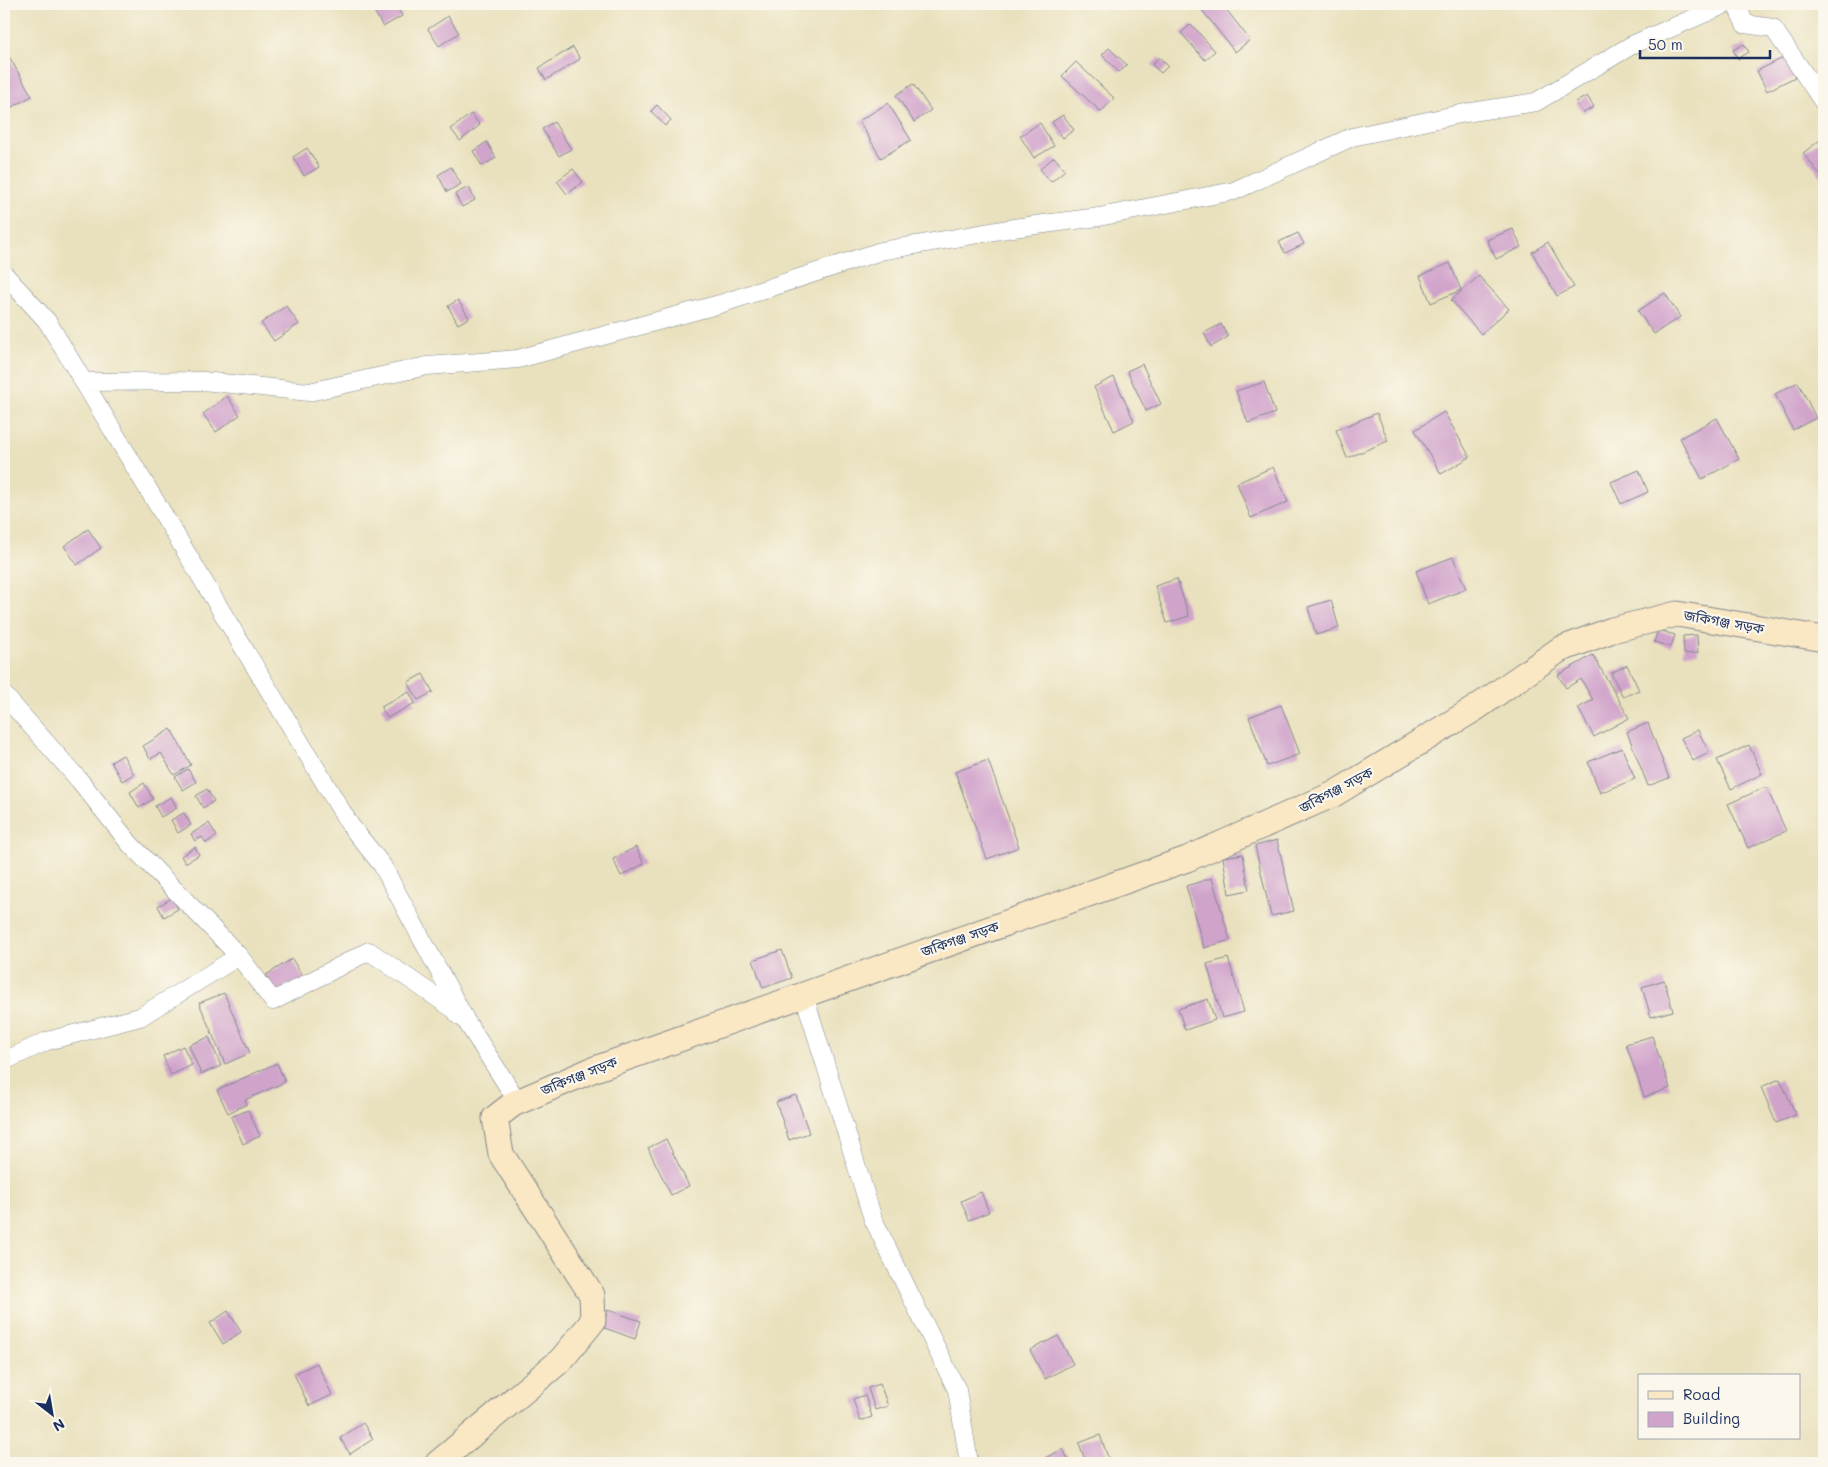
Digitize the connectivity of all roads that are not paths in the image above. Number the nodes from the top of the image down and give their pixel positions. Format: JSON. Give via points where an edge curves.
{"nodes":[{"id":1,"x":1726,"y":4,"type":"edge"},
{"id":2,"x":1736,"y":4,"type":"edge"},
{"id":3,"x":1824,"y":102,"type":"edge"},
{"id":4,"x":4,"y":274,"type":"edge"},
{"id":5,"x":84,"y":382,"type":"junction"},
{"id":6,"x":1824,"y":639,"type":"edge"},
{"id":7,"x":4,"y":695,"type":"edge"},
{"id":8,"x":239,"y":956,"type":"junction"},
{"id":9,"x":804,"y":995,"type":"junction"},
{"id":10,"x":4,"y":1061,"type":"edge"},
{"id":11,"x":515,"y":1103,"type":"junction"},
{"id":12,"x":438,"y":1463,"type":"edge"},
{"id":13,"x":969,"y":1463,"type":"edge"}],
"edges":[{"from":1,"to":5,"type":"street","via":[[1632,45],[1536,102],[1465,112],[1352,137],[1234,191],[1099,217],[1014,228],[881,252],[720,304],[518,359],[428,366],[309,392],[202,381]]},
{"from":2,"to":3,"type":"street","via":[[1745,24],[1773,28]]},
{"from":4,"to":5,"type":"street","via":[[47,321]]},
{"from":5,"to":11,"type":"street","via":[[350,825],[382,865],[466,1021]]},
{"from":6,"to":9,"type":"main road","name":"জকিগঞ্জ সড়ক","via":[[1677,614],[1612,630],[1559,650],[1476,708],[1334,794],[1187,859]]},
{"from":7,"to":8,"type":"street","via":[[80,781],[130,844]]},
{"from":8,"to":10,"type":"street","via":[[140,1017],[47,1041]]},
{"from":8,"to":11,"type":"street","via":[[273,1001],[369,951],[455,1010]]},
{"from":9,"to":11,"type":"main road","name":"জকিগঞ্জ সড়ক","via":[[592,1070]]},
{"from":9,"to":13,"type":"street","via":[[873,1220],[957,1390]]},
{"from":11,"to":12,"type":"main road","name":"জকিগঞ্জ সড়ক","via":[[494,1118],[501,1154],[592,1295],[593,1320],[561,1360]]}]}
